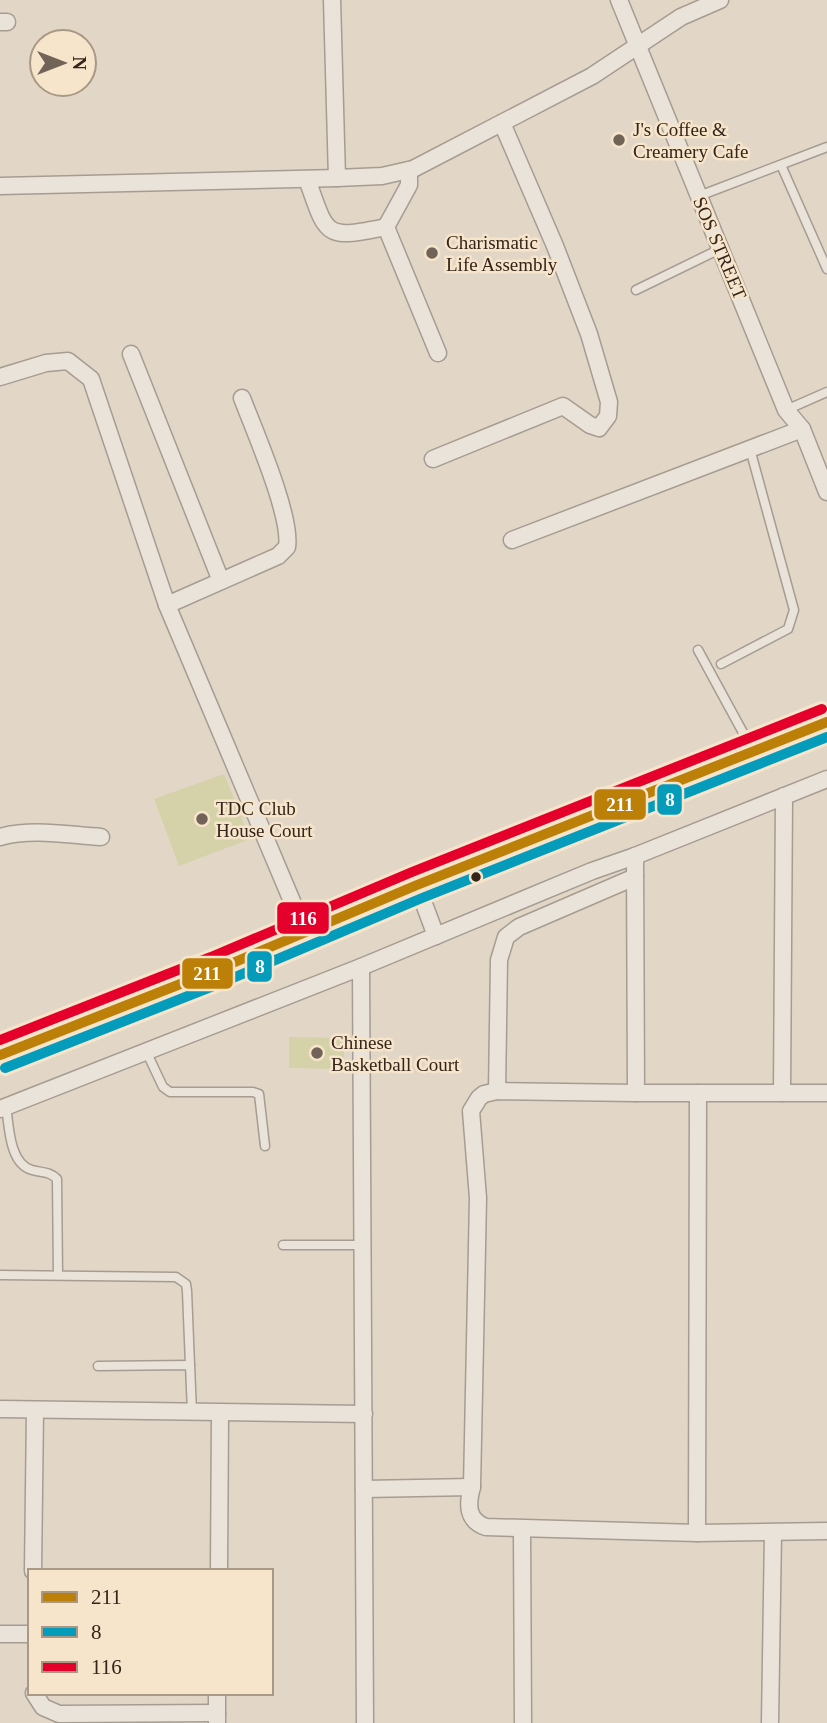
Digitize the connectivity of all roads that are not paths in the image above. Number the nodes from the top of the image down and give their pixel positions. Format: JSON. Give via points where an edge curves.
{"nodes":[{"id":1,"x":332,"y":0,"type":"edge"},
{"id":2,"x":619,"y":0,"type":"edge"},
{"id":3,"x":720,"y":0,"type":"edge"},
{"id":4,"x":636,"y":45,"type":"junction"},
{"id":5,"x":502,"y":123,"type":"junction"},
{"id":6,"x":827,"y":147,"type":"edge"},
{"id":7,"x":781,"y":165,"type":"junction"},
{"id":8,"x":409,"y":170,"type":"junction"},
{"id":9,"x":337,"y":178,"type":"junction"},
{"id":10,"x":307,"y":179,"type":"junction"},
{"id":11,"x":0,"y":186,"type":"edge"},
{"id":12,"x":699,"y":196,"type":"junction"},
{"id":13,"x":386,"y":227,"type":"junction"},
{"id":14,"x":722,"y":248,"type":"junction"},
{"id":15,"x":827,"y":269,"type":"edge"},
{"id":16,"x":636,"y":290,"type":"dead end"},
{"id":17,"x":131,"y":354,"type":"dead end"},
{"id":18,"x":439,"y":354,"type":"dead end"},
{"id":19,"x":0,"y":377,"type":"edge"},
{"id":20,"x":827,"y":392,"type":"edge"},
{"id":21,"x":242,"y":398,"type":"dead end"},
{"id":22,"x":786,"y":410,"type":"junction"},
{"id":23,"x":802,"y":429,"type":"junction"},
{"id":24,"x":750,"y":449,"type":"junction"},
{"id":25,"x":433,"y":460,"type":"dead end"},
{"id":26,"x":827,"y":492,"type":"edge"},
{"id":27,"x":512,"y":540,"type":"dead end"},
{"id":28,"x":221,"y":581,"type":"junction"},
{"id":29,"x":167,"y":605,"type":"junction"},
{"id":30,"x":698,"y":650,"type":"dead end"},
{"id":31,"x":721,"y":664,"type":"dead end"},
{"id":32,"x":827,"y":722,"type":"edge"},
{"id":33,"x":753,"y":751,"type":"junction"},
{"id":34,"x":827,"y":779,"type":"edge"},
{"id":35,"x":784,"y":796,"type":"junction"},
{"id":36,"x":0,"y":836,"type":"edge"},
{"id":37,"x":101,"y":837,"type":"dead end"},
{"id":38,"x":635,"y":856,"type":"junction"},
{"id":39,"x":635,"y":877,"type":"junction"},
{"id":40,"x":417,"y":885,"type":"junction"},
{"id":41,"x":305,"y":932,"type":"junction"},
{"id":42,"x":436,"y":936,"type":"junction"},
{"id":43,"x":361,"y":967,"type":"junction"},
{"id":44,"x":146,"y":1051,"type":"junction"},
{"id":45,"x":0,"y":1055,"type":"edge"},
{"id":46,"x":498,"y":1091,"type":"junction"},
{"id":47,"x":636,"y":1093,"type":"junction"},
{"id":48,"x":698,"y":1093,"type":"junction"},
{"id":49,"x":782,"y":1093,"type":"junction"},
{"id":50,"x":827,"y":1093,"type":"edge"},
{"id":51,"x":3,"y":1108,"type":"edge"},
{"id":52,"x":265,"y":1146,"type":"dead end"},
{"id":53,"x":282,"y":1245,"type":"dead end"},
{"id":54,"x":363,"y":1245,"type":"junction"},
{"id":55,"x":0,"y":1275,"type":"edge"},
{"id":56,"x":58,"y":1275,"type":"junction"},
{"id":57,"x":190,"y":1365,"type":"junction"},
{"id":58,"x":98,"y":1366,"type":"dead end"},
{"id":59,"x":0,"y":1409,"type":"edge"},
{"id":60,"x":35,"y":1410,"type":"junction"},
{"id":61,"x":191,"y":1412,"type":"junction"},
{"id":62,"x":220,"y":1413,"type":"junction"},
{"id":63,"x":365,"y":1415,"type":"junction"},
{"id":64,"x":472,"y":1487,"type":"junction"},
{"id":65,"x":363,"y":1489,"type":"junction"},
{"id":66,"x":522,"y":1529,"type":"junction"},
{"id":67,"x":827,"y":1531,"type":"edge"},
{"id":68,"x":773,"y":1532,"type":"junction"},
{"id":69,"x":697,"y":1533,"type":"junction"},
{"id":70,"x":33,"y":1569,"type":"edge"},
{"id":71,"x":219,"y":1569,"type":"edge"},
{"id":72,"x":0,"y":1634,"type":"edge"},
{"id":73,"x":28,"y":1634,"type":"edge"},
{"id":74,"x":35,"y":1695,"type":"edge"},
{"id":75,"x":218,"y":1695,"type":"edge"},
{"id":76,"x":217,"y":1718,"type":"edge"},
{"id":77,"x":365,"y":1723,"type":"edge"},
{"id":78,"x":523,"y":1723,"type":"edge"},
{"id":79,"x":770,"y":1723,"type":"edge"}],
"edges":[{"from":1,"to":9,"type":"street"},
{"from":2,"to":4,"type":"street","name":"SOS STREET"},
{"from":3,"to":4,"type":"street"},
{"from":4,"to":5,"type":"street","via":[[601,71]]},
{"from":4,"to":12,"type":"street","name":"SOS STREET"},
{"from":5,"to":8,"type":"street"},
{"from":5,"to":25,"type":"street","via":[[589,334],[609,402],[608,416],[599,428],[563,405]]},
{"from":6,"to":7,"type":"lane"},
{"from":7,"to":12,"type":"lane"},
{"from":7,"to":15,"type":"lane"},
{"from":8,"to":9,"type":"street"},
{"from":8,"to":13,"type":"street","via":[[409,185]]},
{"from":9,"to":10,"type":"street"},
{"from":10,"to":11,"type":"street"},
{"from":10,"to":13,"type":"street","via":[[322,221],[334,233]]},
{"from":12,"to":14,"type":"street","name":"SOS STREET"},
{"from":13,"to":18,"type":"street"},
{"from":14,"to":16,"type":"lane"},
{"from":14,"to":22,"type":"street","name":"SOS STREET"},
{"from":17,"to":28,"type":"street"},
{"from":19,"to":29,"type":"street","via":[[68,361],[91,379]]},
{"from":20,"to":22,"type":"lane"},
{"from":21,"to":28,"type":"street","via":[[278,495],[288,541],[278,556]]},
{"from":22,"to":23,"type":"street","name":"SOS STREET"},
{"from":23,"to":24,"type":"street"},
{"from":23,"to":26,"type":"street","name":"SOS STREET"},
{"from":24,"to":27,"type":"street"},
{"from":24,"to":31,"type":"lane","via":[[794,610],[788,629]]},
{"from":28,"to":29,"type":"street"},
{"from":29,"to":41,"type":"street"},
{"from":30,"to":33,"type":"lane"},
{"from":32,"to":33,"type":"main road"},
{"from":33,"to":40,"type":"main road"},
{"from":34,"to":35,"type":"street"},
{"from":35,"to":38,"type":"street"},
{"from":35,"to":49,"type":"street"},
{"from":36,"to":37,"type":"street","via":[[32,832]]},
{"from":38,"to":39,"type":"street"},
{"from":38,"to":42,"type":"street"},
{"from":39,"to":46,"type":"street","via":[[519,927],[506,937],[499,960]]},
{"from":39,"to":47,"type":"street"},
{"from":40,"to":41,"type":"main road"},
{"from":40,"to":42,"type":"street"},
{"from":41,"to":45,"type":"main road"},
{"from":42,"to":43,"type":"street"},
{"from":43,"to":44,"type":"street"},
{"from":43,"to":54,"type":"street"},
{"from":44,"to":51,"type":"street"},
{"from":44,"to":52,"type":"lane","via":[[163,1087],[170,1092],[259,1094]]},
{"from":46,"to":47,"type":"street"},
{"from":46,"to":64,"type":"street","via":[[484,1094],[471,1111],[478,1198]]},
{"from":47,"to":48,"type":"street"},
{"from":48,"to":49,"type":"street"},
{"from":48,"to":69,"type":"street"},
{"from":49,"to":50,"type":"street"},
{"from":51,"to":56,"type":"lane","via":[[19,1163],[57,1179]]},
{"from":53,"to":54,"type":"lane"},
{"from":54,"to":63,"type":"street"},
{"from":55,"to":56,"type":"lane"},
{"from":56,"to":57,"type":"lane","via":[[181,1279],[187,1290]]},
{"from":57,"to":58,"type":"lane"},
{"from":57,"to":61,"type":"lane"},
{"from":59,"to":60,"type":"street"},
{"from":60,"to":61,"type":"street"},
{"from":60,"to":70,"type":"street"},
{"from":61,"to":62,"type":"street"},
{"from":62,"to":63,"type":"street"},
{"from":62,"to":71,"type":"street"},
{"from":63,"to":65,"type":"street"},
{"from":64,"to":65,"type":"street"},
{"from":64,"to":66,"type":"street","via":[[468,1508],[479,1525]]},
{"from":65,"to":77,"type":"street"},
{"from":66,"to":69,"type":"street"},
{"from":66,"to":78,"type":"street"},
{"from":67,"to":68,"type":"street"},
{"from":68,"to":69,"type":"street"},
{"from":68,"to":79,"type":"street"},
{"from":72,"to":73,"type":"street"},
{"from":74,"to":76,"type":"street","via":[[43,1707],[58,1714]]},
{"from":75,"to":76,"type":"street"}]}
